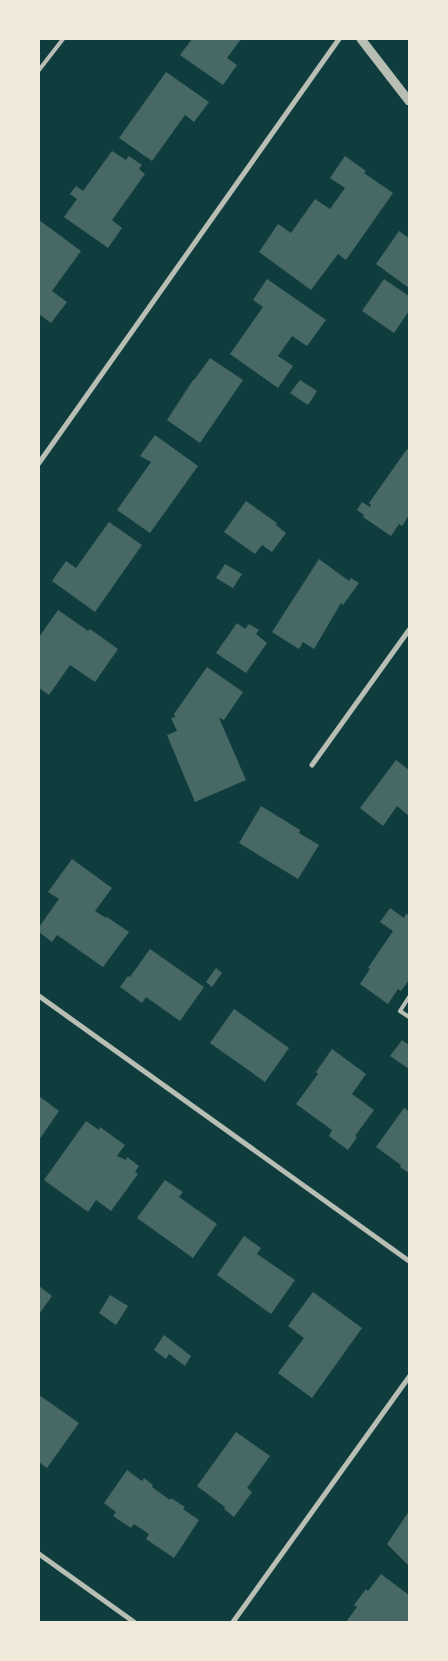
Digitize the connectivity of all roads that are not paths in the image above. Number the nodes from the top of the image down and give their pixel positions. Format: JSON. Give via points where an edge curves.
{"nodes":[{"id":1,"x":63,"y":39,"type":"edge"},
{"id":2,"x":339,"y":39,"type":"edge"},
{"id":3,"x":361,"y":39,"type":"edge"},
{"id":4,"x":39,"y":70,"type":"edge"},
{"id":5,"x":409,"y":101,"type":"edge"},
{"id":6,"x":39,"y":463,"type":"edge"},
{"id":7,"x":409,"y":630,"type":"edge"},
{"id":8,"x":312,"y":765,"type":"dead end"},
{"id":9,"x":39,"y":996,"type":"edge"},
{"id":10,"x":409,"y":997,"type":"edge"},
{"id":11,"x":409,"y":1017,"type":"edge"},
{"id":12,"x":409,"y":1261,"type":"edge"},
{"id":13,"x":409,"y":1377,"type":"edge"},
{"id":14,"x":39,"y":1554,"type":"edge"},
{"id":15,"x":134,"y":1622,"type":"edge"},
{"id":16,"x":233,"y":1622,"type":"edge"}],
"edges":[{"from":1,"to":4,"type":"lane"},
{"from":2,"to":6,"type":"street"},
{"from":3,"to":5,"type":"street"},
{"from":7,"to":8,"type":"street"},
{"from":9,"to":12,"type":"street"},
{"from":10,"to":11,"type":"lane","via":[[400,1011]]},
{"from":13,"to":16,"type":"street"},
{"from":14,"to":15,"type":"street"}]}
